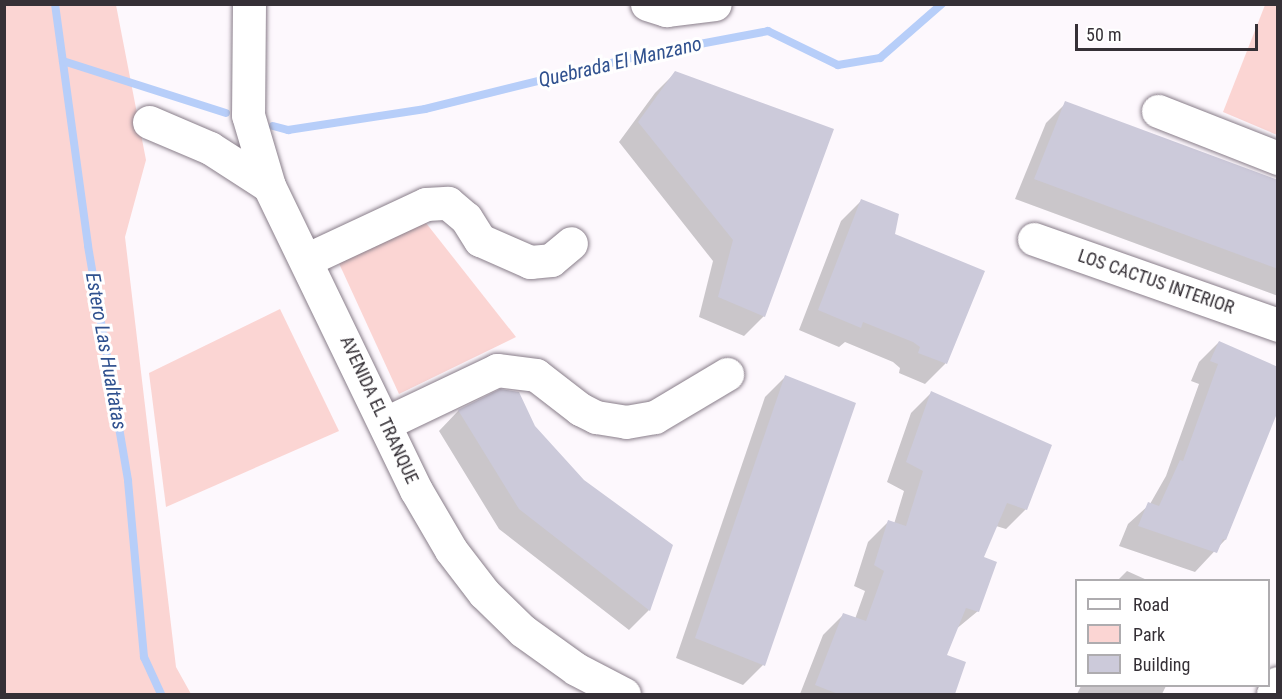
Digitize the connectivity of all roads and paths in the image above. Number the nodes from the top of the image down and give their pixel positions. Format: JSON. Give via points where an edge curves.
{"nodes":[{"id":1,"x":249,"y":4,"type":"edge"},
{"id":2,"x":647,"y":4,"type":"edge"},
{"id":3,"x":716,"y":4,"type":"edge"},
{"id":4,"x":1158,"y":111,"type":"dead end"},
{"id":5,"x":149,"y":122,"type":"dead end"},
{"id":6,"x":1278,"y":158,"type":"edge"},
{"id":7,"x":269,"y":186,"type":"junction"},
{"id":8,"x":1034,"y":238,"type":"dead end"},
{"id":9,"x":571,"y":243,"type":"dead end"},
{"id":10,"x":308,"y":259,"type":"junction"},
{"id":11,"x":1278,"y":325,"type":"edge"},
{"id":12,"x":728,"y":374,"type":"dead end"},
{"id":13,"x":386,"y":423,"type":"junction"},
{"id":14,"x":1278,"y":683,"type":"edge"},
{"id":15,"x":624,"y":694,"type":"edge"},
{"id":16,"x":1273,"y":694,"type":"edge"}],
"edges":[{"from":1,"to":7,"type":"street","via":[[248,115]]},
{"from":2,"to":3,"type":"street","via":[[666,10]]},
{"from":4,"to":6,"type":"street"},
{"from":5,"to":7,"type":"street","name":"AVENIDA EL TRANQUE","via":[[210,148]]},
{"from":7,"to":10,"type":"street","name":"AVENIDA EL TRANQUE"},
{"from":8,"to":11,"type":"street","name":"LOS CACTUS INTERIOR"},
{"from":9,"to":10,"type":"street","via":[[551,260],[530,262],[480,240],[466,218],[448,203],[426,204]]},
{"from":10,"to":13,"type":"street","name":"AVENIDA EL TRANQUE"},
{"from":12,"to":13,"type":"street","via":[[655,417],[627,422],[596,417],[580,409],[536,375],[497,370]]},
{"from":13,"to":15,"type":"street","name":"AVENIDA EL TRANQUE","via":[[434,524],[484,593],[544,647]]},
{"from":14,"to":16,"type":"street"}]}
